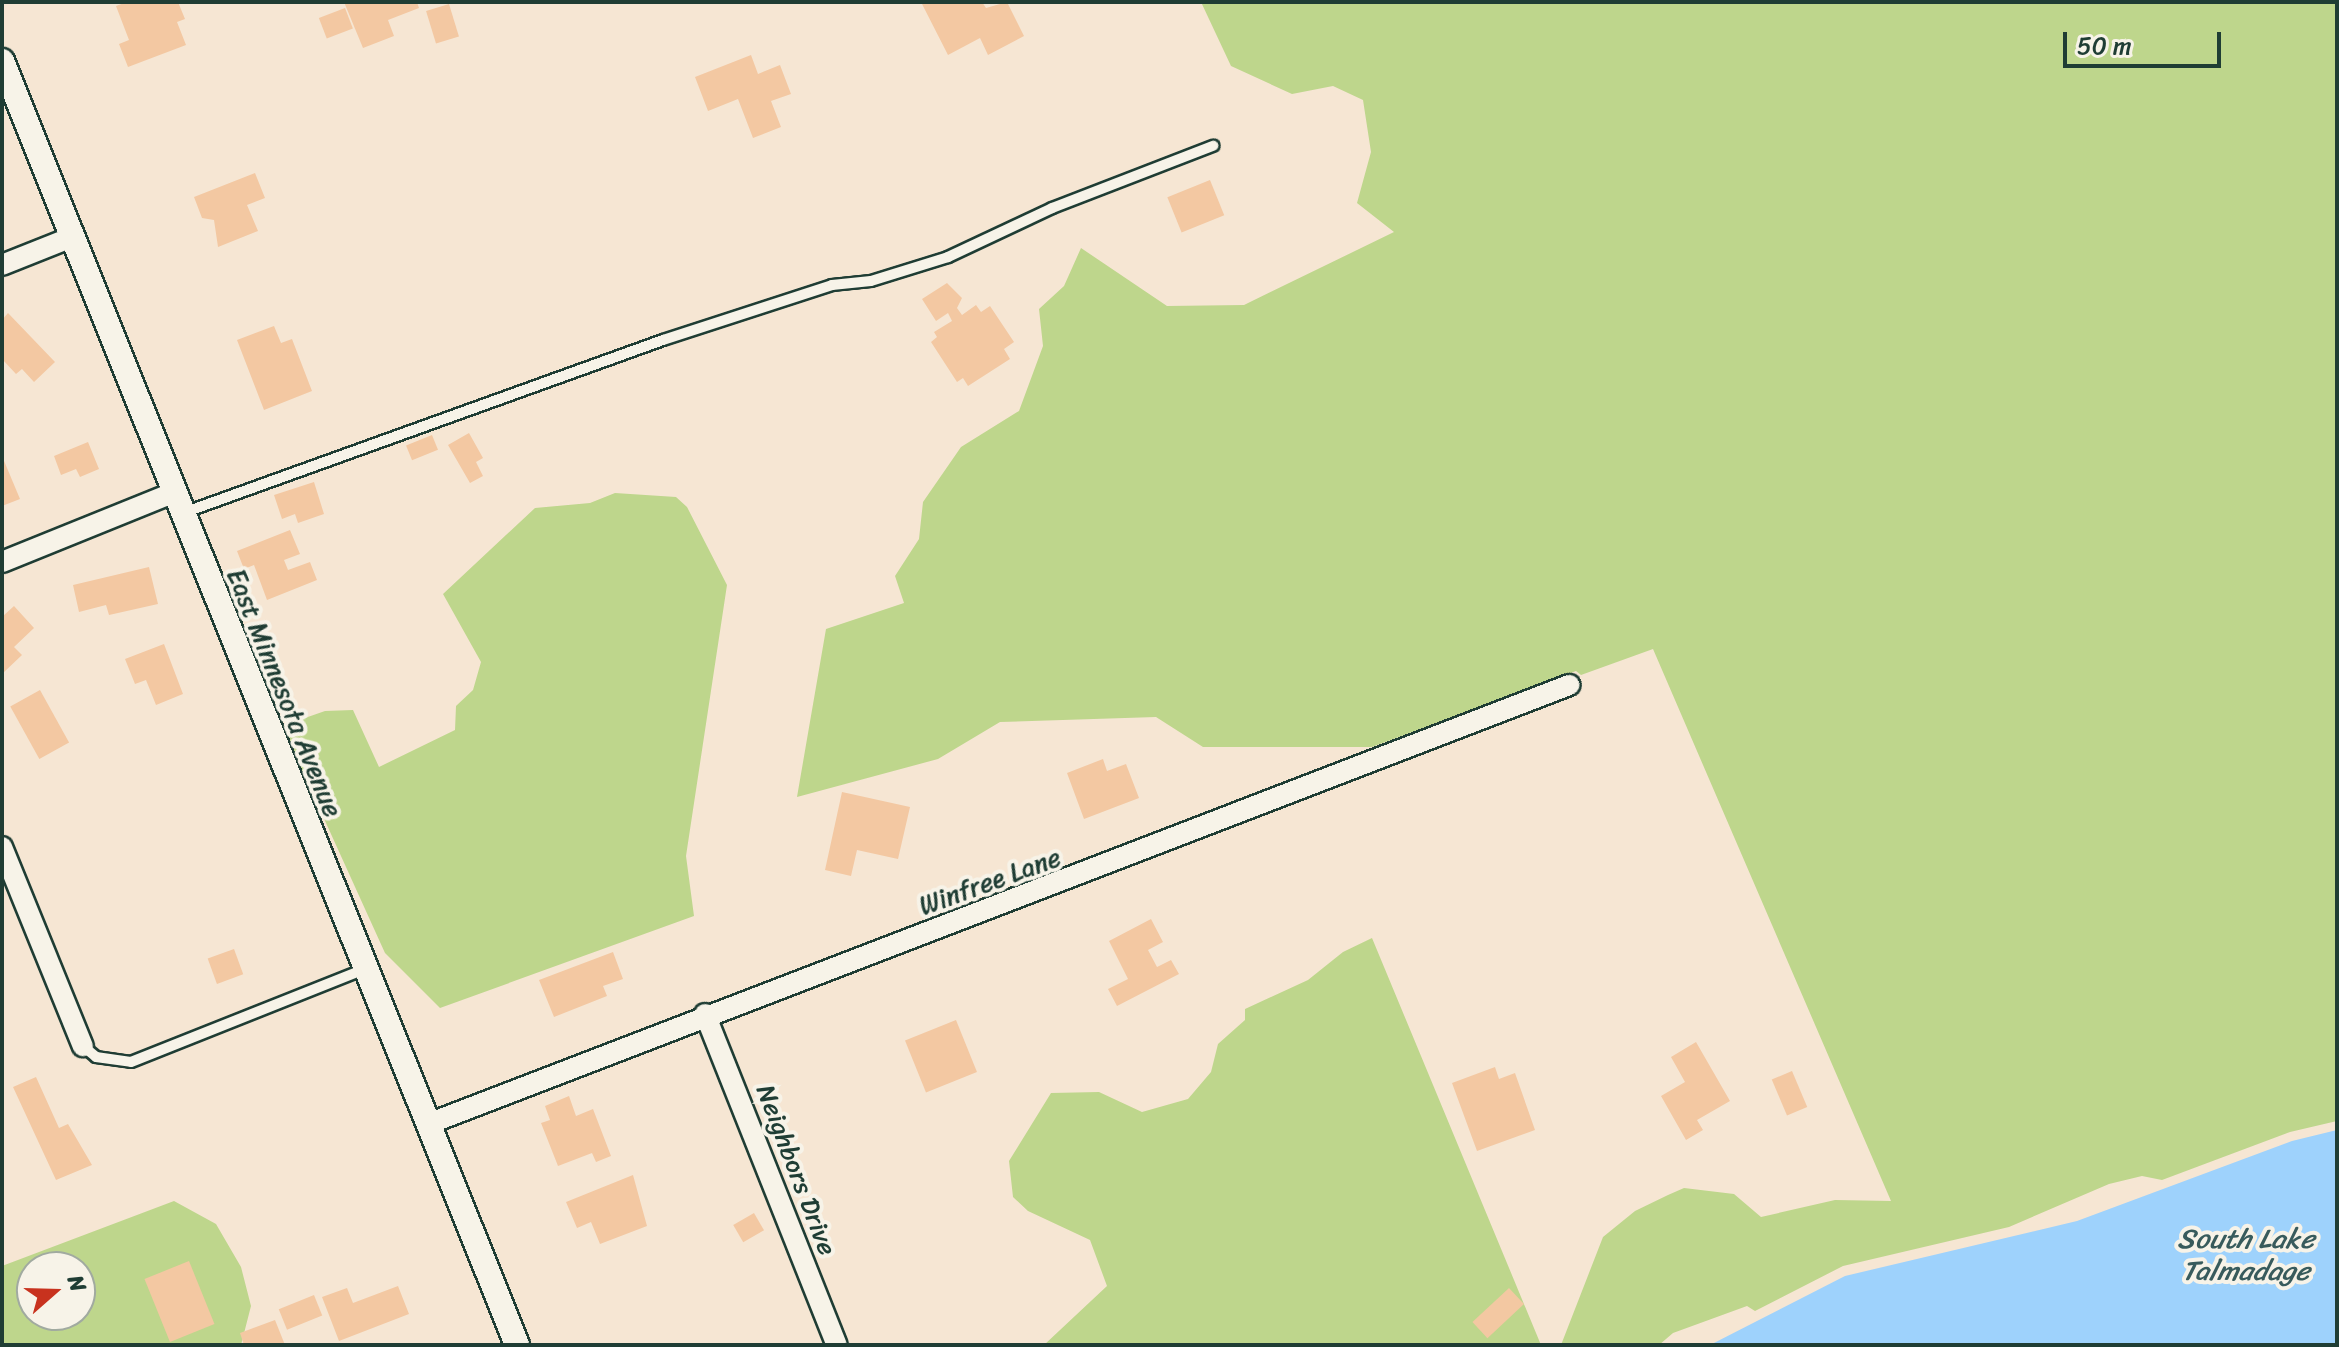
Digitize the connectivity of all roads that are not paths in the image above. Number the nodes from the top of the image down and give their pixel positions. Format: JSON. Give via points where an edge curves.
{"nodes":[{"id":1,"x":2,"y":61,"type":"edge"},
{"id":2,"x":1213,"y":146,"type":"dead end"},
{"id":3,"x":70,"y":238,"type":"junction"},
{"id":4,"x":2,"y":265,"type":"edge"},
{"id":5,"x":177,"y":503,"type":"junction"},
{"id":6,"x":2,"y":562,"type":"edge"},
{"id":7,"x":1569,"y":685,"type":"dead end"},
{"id":8,"x":2,"y":847,"type":"edge"},
{"id":9,"x":365,"y":969,"type":"junction"},
{"id":10,"x":705,"y":1014,"type":"junction"},
{"id":11,"x":83,"y":1046,"type":"joint"},
{"id":12,"x":428,"y":1124,"type":"junction"},
{"id":13,"x":517,"y":1345,"type":"edge"},
{"id":14,"x":837,"y":1345,"type":"edge"}],
"edges":[{"from":1,"to":3,"type":"street","name":"East Minnesota Avenue"},
{"from":2,"to":5,"type":"lane","via":[[1052,208],[948,257],[871,281],[832,285]]},
{"from":3,"to":4,"type":"street"},
{"from":3,"to":5,"type":"street","name":"East Minnesota Avenue"},
{"from":5,"to":6,"type":"street"},
{"from":5,"to":9,"type":"street","name":"East Minnesota Avenue"},
{"from":7,"to":10,"type":"street","name":"Winfree Lane","via":[[985,913]]},
{"from":8,"to":11,"type":"street"},
{"from":9,"to":11,"type":"lane","via":[[131,1062],[96,1057]]},
{"from":9,"to":12,"type":"street","name":"East Minnesota Avenue"},
{"from":10,"to":12,"type":"street","name":"Winfree Lane"},
{"from":10,"to":14,"type":"street","name":"Neighbors Drive"},
{"from":12,"to":13,"type":"street","name":"East Minnesota Avenue"}]}
